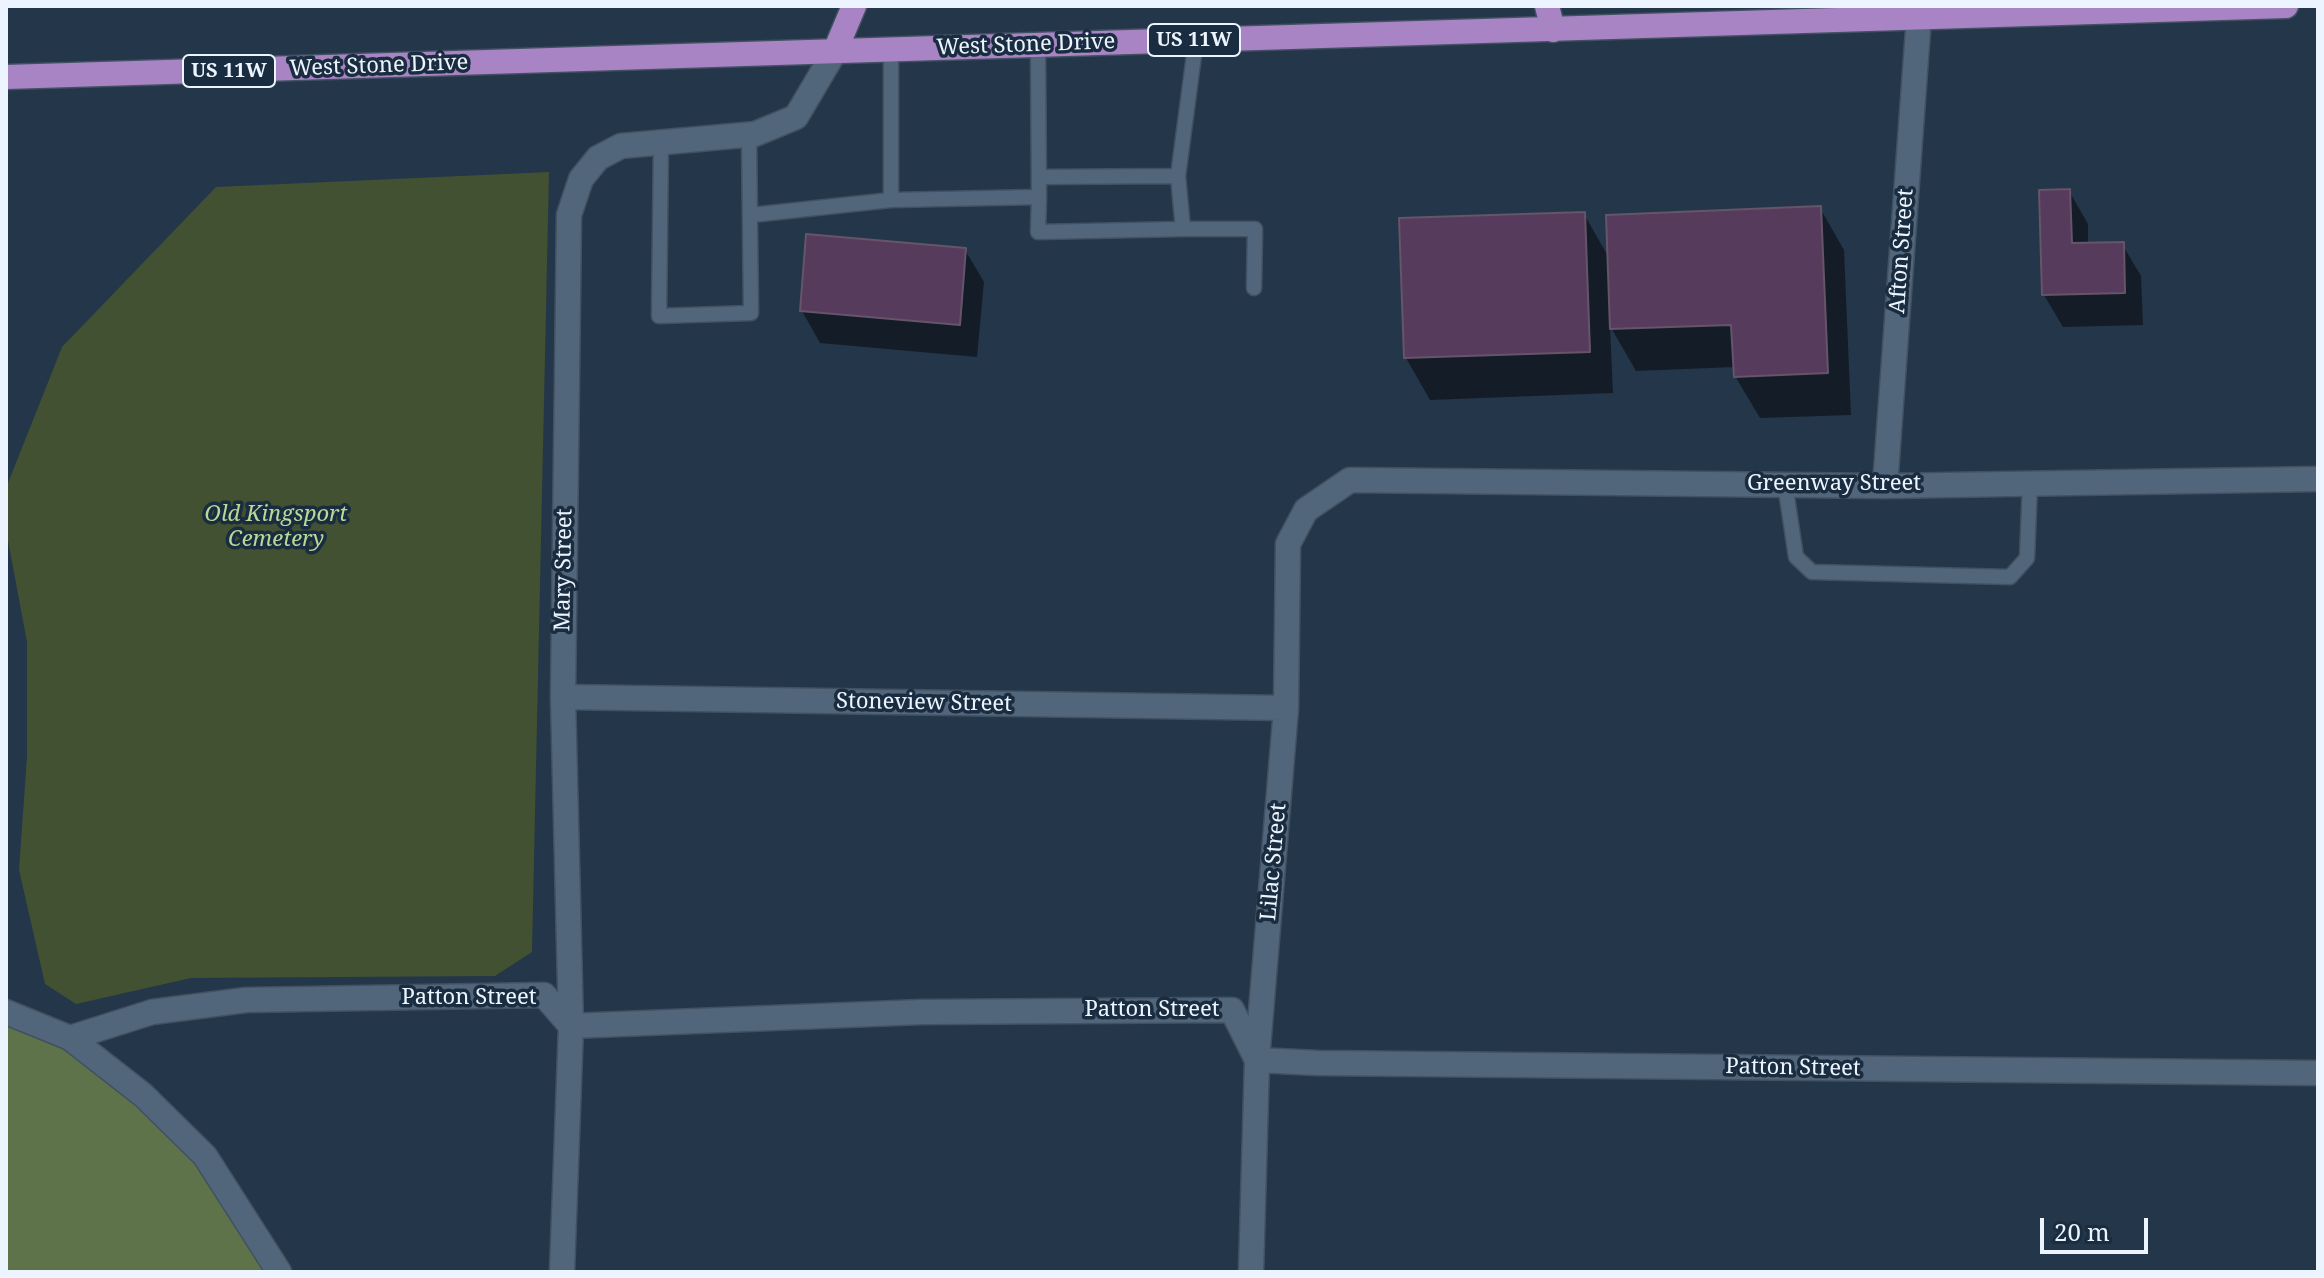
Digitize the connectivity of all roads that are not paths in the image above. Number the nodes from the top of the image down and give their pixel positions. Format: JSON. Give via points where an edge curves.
{"nodes":[{"id":1,"x":854,"y":6,"type":"edge"},
{"id":2,"x":2286,"y":6,"type":"edge"},
{"id":3,"x":1920,"y":11,"type":"edge"},
{"id":4,"x":1550,"y":18,"type":"edge"},
{"id":5,"x":1196,"y":40,"type":"junction"},
{"id":6,"x":1038,"y":45,"type":"junction"},
{"id":7,"x":891,"y":49,"type":"junction"},
{"id":8,"x":835,"y":51,"type":"junction"},
{"id":9,"x":6,"y":77,"type":"edge"},
{"id":10,"x":749,"y":134,"type":"junction"},
{"id":11,"x":661,"y":142,"type":"junction"},
{"id":12,"x":1178,"y":176,"type":"junction"},
{"id":13,"x":1039,"y":177,"type":"junction"},
{"id":14,"x":1039,"y":197,"type":"junction"},
{"id":15,"x":891,"y":200,"type":"junction"},
{"id":16,"x":751,"y":215,"type":"junction"},
{"id":17,"x":1183,"y":229,"type":"junction"},
{"id":18,"x":1254,"y":288,"type":"dead end"},
{"id":19,"x":2318,"y":479,"type":"edge"},
{"id":20,"x":1350,"y":480,"type":"joint"},
{"id":21,"x":2030,"y":483,"type":"junction"},
{"id":22,"x":1785,"y":484,"type":"junction"},
{"id":23,"x":1885,"y":486,"type":"junction"},
{"id":24,"x":563,"y":697,"type":"junction"},
{"id":25,"x":1286,"y":708,"type":"junction"},
{"id":26,"x":6,"y":1012,"type":"edge"},
{"id":27,"x":571,"y":1026,"type":"junction"},
{"id":28,"x":70,"y":1038,"type":"junction"},
{"id":29,"x":1257,"y":1060,"type":"junction"},
{"id":30,"x":2318,"y":1073,"type":"edge"},
{"id":31,"x":279,"y":1272,"type":"edge"},
{"id":32,"x":562,"y":1272,"type":"edge"},
{"id":33,"x":1251,"y":1272,"type":"edge"}],
"edges":[{"from":1,"to":8,"type":"highway"},
{"from":2,"to":3,"type":"highway","name":"West Stone Drive","number":"US 11W"},
{"from":3,"to":4,"type":"highway","name":"West Stone Drive","number":"US 11W"},
{"from":3,"to":23,"type":"street","name":"Afton Street"},
{"from":4,"to":5,"type":"highway","name":"West Stone Drive","number":"US 11W"},
{"from":5,"to":6,"type":"highway","name":"West Stone Drive","number":"US 11W"},
{"from":5,"to":12,"type":"lane"},
{"from":6,"to":7,"type":"highway","name":"West Stone Drive","number":"US 11W"},
{"from":6,"to":13,"type":"lane"},
{"from":7,"to":8,"type":"highway","name":"West Stone Drive","number":"US 11W"},
{"from":7,"to":15,"type":"lane"},
{"from":8,"to":9,"type":"highway","name":"West Stone Drive","number":"US 11W"},
{"from":8,"to":10,"type":"street","name":"Mary Street","via":[[796,117]]},
{"from":10,"to":11,"type":"street","name":"Mary Street"},
{"from":10,"to":16,"type":"lane"},
{"from":11,"to":16,"type":"lane","via":[[659,316],[751,313]]},
{"from":11,"to":24,"type":"street","name":"Mary Street","via":[[621,146],[598,158],[581,179],[569,215]]},
{"from":12,"to":13,"type":"lane"},
{"from":12,"to":17,"type":"lane"},
{"from":13,"to":14,"type":"lane"},
{"from":14,"to":15,"type":"lane"},
{"from":14,"to":17,"type":"lane","via":[[1038,232]]},
{"from":15,"to":16,"type":"lane"},
{"from":17,"to":18,"type":"lane","via":[[1255,229]]},
{"from":19,"to":21,"type":"street","name":"Greenway Street"},
{"from":20,"to":22,"type":"street","name":"Greenway Street"},
{"from":20,"to":25,"type":"street","name":"Lilac Street","via":[[1306,510],[1288,544]]},
{"from":21,"to":22,"type":"lane","via":[[2027,558],[2010,577],[1812,572],[1796,557]]},
{"from":21,"to":23,"type":"street","name":"Greenway Street"},
{"from":22,"to":23,"type":"street","name":"Greenway Street"},
{"from":24,"to":25,"type":"street","name":"Stoneview Street"},
{"from":24,"to":27,"type":"street","name":"Mary Street"},
{"from":25,"to":29,"type":"street","name":"Lilac Street"},
{"from":26,"to":28,"type":"street"},
{"from":27,"to":28,"type":"street","name":"Patton Street","via":[[544,995],[246,1000],[152,1012]]},
{"from":27,"to":29,"type":"street","name":"Patton Street","via":[[922,1012],[1232,1010]]},
{"from":27,"to":32,"type":"street","name":"Mary Street"},
{"from":28,"to":31,"type":"street","via":[[143,1095],[205,1156]]},
{"from":29,"to":30,"type":"street","name":"Patton Street"},
{"from":29,"to":33,"type":"street","name":"Lilac Street"}]}
